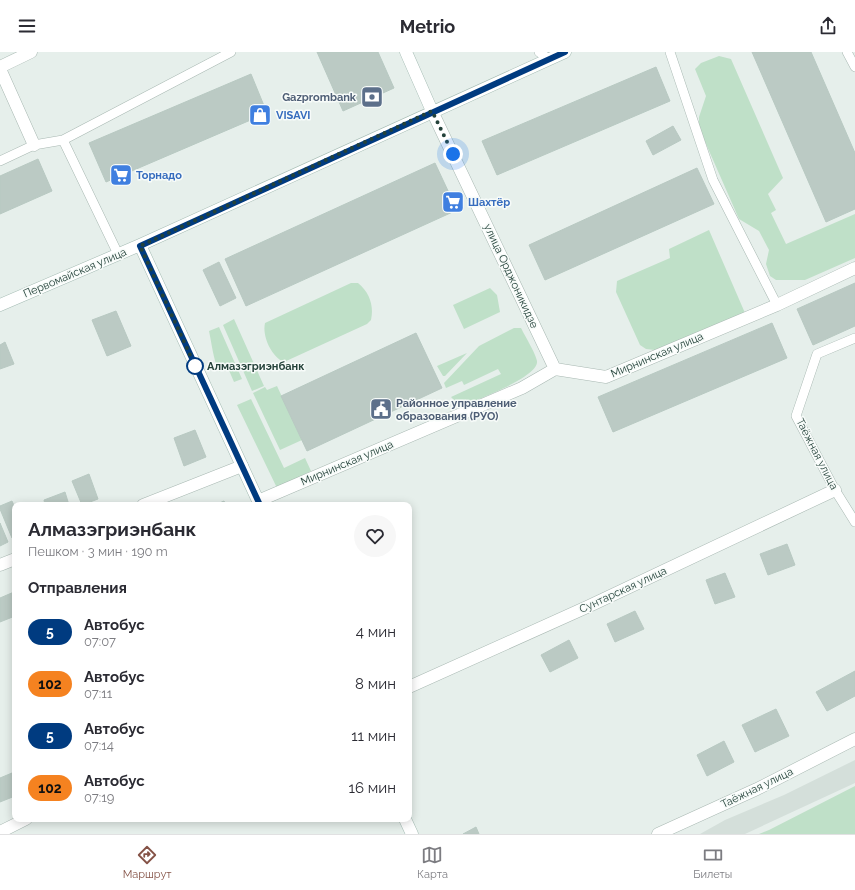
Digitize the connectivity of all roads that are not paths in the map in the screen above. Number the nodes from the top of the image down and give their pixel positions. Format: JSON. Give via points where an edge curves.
{"nodes":[{"id":1,"x":31,"y":52,"type":"edge"},
{"id":2,"x":231,"y":52,"type":"edge"},
{"id":3,"x":406,"y":52,"type":"edge"},
{"id":4,"x":564,"y":52,"type":"edge"},
{"id":5,"x":670,"y":52,"type":"edge"},
{"id":6,"x":847,"y":52,"type":"edge"},
{"id":7,"x":544,"y":55,"type":"edge"},
{"id":8,"x":855,"y":67,"type":"edge"},
{"id":9,"x":0,"y":68,"type":"edge"},
{"id":10,"x":432,"y":111,"type":"junction"},
{"id":11,"x":63,"y":140,"type":"junction"},
{"id":12,"x":34,"y":145,"type":"junction"},
{"id":13,"x":0,"y":160,"type":"edge"},
{"id":14,"x":140,"y":246,"type":"junction"},
{"id":15,"x":118,"y":254,"type":"junction"},
{"id":16,"x":855,"y":268,"type":"edge"},
{"id":17,"x":0,"y":305,"type":"edge"},
{"id":18,"x":777,"y":305,"type":"junction"},
{"id":19,"x":855,"y":338,"type":"edge"},
{"id":20,"x":555,"y":369,"type":"junction"},
{"id":21,"x":242,"y":466,"type":"junction"},
{"id":22,"x":835,"y":490,"type":"junction"},
{"id":23,"x":151,"y":502,"type":"edge"},
{"id":24,"x":259,"y":502,"type":"edge"},
{"id":25,"x":261,"y":502,"type":"edge"},
{"id":26,"x":855,"y":522,"type":"edge"},
{"id":27,"x":12,"y":560,"type":"edge"},
{"id":28,"x":0,"y":566,"type":"edge"},
{"id":29,"x":412,"y":686,"type":"edge"},
{"id":30,"x":855,"y":739,"type":"edge"},
{"id":31,"x":20,"y":822,"type":"edge"},
{"id":32,"x":406,"y":822,"type":"edge"},
{"id":33,"x":0,"y":832,"type":"edge"},
{"id":34,"x":412,"y":834,"type":"edge"},
{"id":35,"x":658,"y":834,"type":"edge"}],
"edges":[{"from":1,"to":9,"type":"street"},
{"from":2,"to":11,"type":"lane"},
{"from":3,"to":10,"type":"street","name":"улица Орджоникидзе"},
{"from":4,"to":7,"type":"street","name":"Первомайская улица"},
{"from":5,"to":18,"type":"lane","via":[[714,180]]},
{"from":6,"to":8,"type":"lane"},
{"from":7,"to":10,"type":"street","name":"Первомайская улица"},
{"from":9,"to":12,"type":"street"},
{"from":10,"to":14,"type":"street","name":"Первомайская улица"},
{"from":10,"to":20,"type":"street","name":"улица Орджоникидзе"},
{"from":11,"to":12,"type":"lane"},
{"from":11,"to":15,"type":"lane"},
{"from":12,"to":13,"type":"lane"},
{"from":14,"to":15,"type":"street","name":"Первомайская улица"},
{"from":14,"to":21,"type":"street"},
{"from":15,"to":17,"type":"street","name":"Первомайская улица"},
{"from":16,"to":18,"type":"street","name":"Мирнинская улица"},
{"from":18,"to":20,"type":"street","name":"Мирнинская улица","via":[[606,377]]},
{"from":19,"to":22,"type":"lane","name":"Таёжная улица","via":[[817,354],[796,416]]},
{"from":20,"to":25,"type":"street","name":"Мирнинская улица","via":[[522,388]]},
{"from":21,"to":23,"type":"street"},
{"from":21,"to":24,"type":"street"},
{"from":22,"to":26,"type":"lane","name":"Таёжная улица"},
{"from":22,"to":29,"type":"street","name":"Сунтарская улица","via":[[587,608]]},
{"from":27,"to":28,"type":"street"},
{"from":30,"to":35,"type":"street","name":"Таёжная улица","via":[[757,789]]},
{"from":31,"to":33,"type":"street"},
{"from":32,"to":34,"type":"street"}]}
